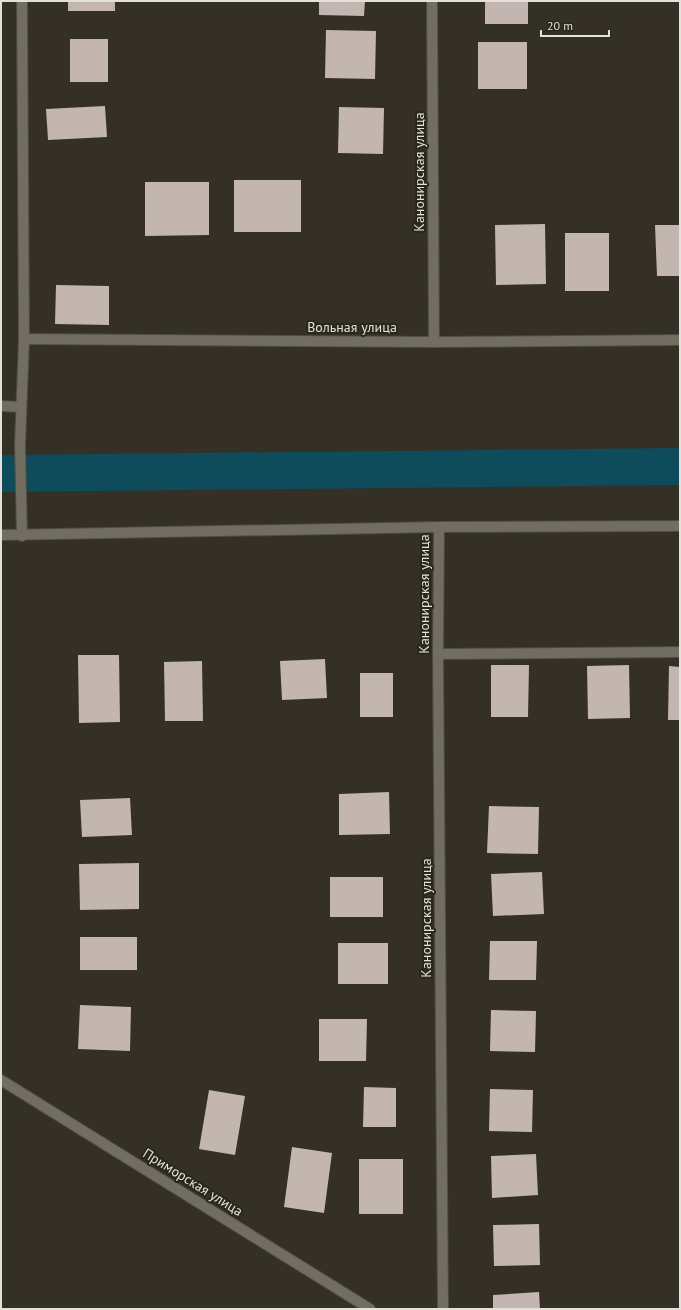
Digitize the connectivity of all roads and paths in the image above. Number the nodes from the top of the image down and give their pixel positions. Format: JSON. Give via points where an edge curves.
{"nodes":[{"id":1,"x":22,"y":1,"type":"edge"},
{"id":2,"x":432,"y":1,"type":"edge"},
{"id":3,"x":24,"y":339,"type":"junction"},
{"id":4,"x":680,"y":340,"type":"edge"},
{"id":5,"x":434,"y":342,"type":"junction"},
{"id":6,"x":1,"y":406,"type":"edge"},
{"id":7,"x":21,"y":407,"type":"junction"},
{"id":8,"x":680,"y":526,"type":"edge"},
{"id":9,"x":439,"y":527,"type":"junction"},
{"id":10,"x":1,"y":535,"type":"edge"},
{"id":11,"x":22,"y":536,"type":"junction"},
{"id":12,"x":680,"y":652,"type":"edge"},
{"id":13,"x":438,"y":654,"type":"junction"},
{"id":14,"x":1,"y":1080,"type":"edge"},
{"id":15,"x":370,"y":1309,"type":"edge"},
{"id":16,"x":443,"y":1309,"type":"edge"}],
"edges":[{"from":1,"to":3,"type":"street"},
{"from":2,"to":5,"type":"street","name":"Канонирская улица"},
{"from":3,"to":5,"type":"street","name":"Вольная улица"},
{"from":3,"to":7,"type":"street"},
{"from":4,"to":5,"type":"street","name":"Вольная улица"},
{"from":6,"to":7,"type":"street"},
{"from":7,"to":11,"type":"street"},
{"from":8,"to":9,"type":"street"},
{"from":9,"to":11,"type":"street"},
{"from":9,"to":13,"type":"street","name":"Канонирская улица"},
{"from":10,"to":11,"type":"street"},
{"from":12,"to":13,"type":"street"},
{"from":13,"to":16,"type":"street","name":"Канонирская улица"},
{"from":14,"to":15,"type":"street","name":"Приморская улица"}]}
